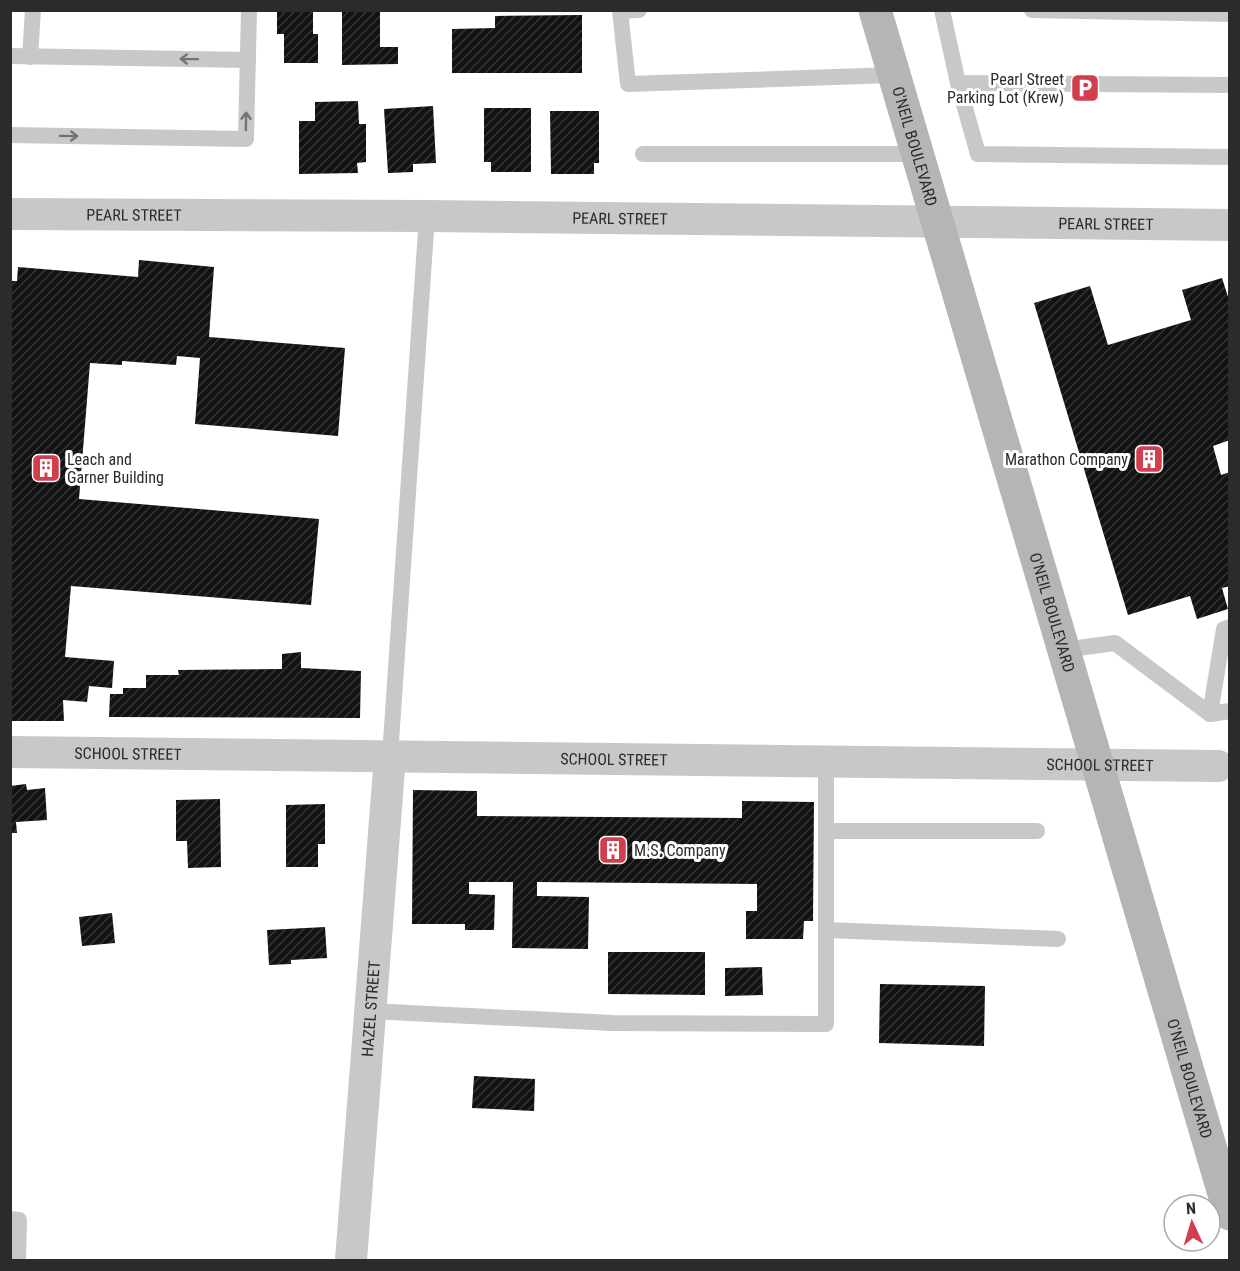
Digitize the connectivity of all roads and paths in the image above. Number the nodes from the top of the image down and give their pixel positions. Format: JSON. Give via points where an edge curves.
{"nodes":[{"id":1,"x":33,"y":10,"type":"edge"},
{"id":2,"x":249,"y":10,"type":"edge"},
{"id":3,"x":639,"y":10,"type":"edge"},
{"id":4,"x":874,"y":10,"type":"edge"},
{"id":5,"x":1032,"y":10,"type":"edge"},
{"id":6,"x":943,"y":11,"type":"edge"},
{"id":7,"x":1230,"y":14,"type":"edge"},
{"id":8,"x":10,"y":56,"type":"edge"},
{"id":9,"x":30,"y":57,"type":"junction"},
{"id":10,"x":248,"y":60,"type":"junction"},
{"id":11,"x":893,"y":75,"type":"junction"},
{"id":12,"x":958,"y":83,"type":"junction"},
{"id":13,"x":1230,"y":85,"type":"edge"},
{"id":14,"x":10,"y":135,"type":"edge"},
{"id":15,"x":643,"y":154,"type":"dead end"},
{"id":16,"x":917,"y":154,"type":"junction"},
{"id":17,"x":1230,"y":157,"type":"edge"},
{"id":18,"x":10,"y":214,"type":"edge"},
{"id":19,"x":427,"y":216,"type":"junction"},
{"id":20,"x":936,"y":222,"type":"junction"},
{"id":21,"x":1230,"y":225,"type":"edge"},
{"id":22,"x":1230,"y":627,"type":"edge"},
{"id":23,"x":1063,"y":650,"type":"junction"},
{"id":24,"x":1230,"y":711,"type":"edge"},
{"id":25,"x":1210,"y":714,"type":"junction"},
{"id":26,"x":10,"y":752,"type":"edge"},
{"id":27,"x":390,"y":756,"type":"junction"},
{"id":28,"x":826,"y":762,"type":"junction"},
{"id":29,"x":1097,"y":765,"type":"junction"},
{"id":30,"x":1218,"y":766,"type":"dead end"},
{"id":31,"x":826,"y":831,"type":"junction"},
{"id":32,"x":1037,"y":831,"type":"dead end"},
{"id":33,"x":826,"y":930,"type":"junction"},
{"id":34,"x":1058,"y":939,"type":"dead end"},
{"id":35,"x":370,"y":1011,"type":"junction"},
{"id":36,"x":1230,"y":1214,"type":"edge"},
{"id":37,"x":10,"y":1219,"type":"edge"},
{"id":38,"x":18,"y":1260,"type":"edge"},
{"id":39,"x":351,"y":1260,"type":"edge"}],
"edges":[{"from":1,"to":9,"type":"lane"},
{"from":2,"to":10,"type":"lane"},
{"from":3,"to":11,"type":"lane","via":[[620,11],[628,84]]},
{"from":4,"to":11,"type":"main road","name":"O'NEIL BOULEVARD"},
{"from":5,"to":7,"type":"lane"},
{"from":6,"to":12,"type":"lane"},
{"from":8,"to":9,"type":"lane"},
{"from":10,"to":9,"type":"lane","one_way":true},
{"from":14,"to":10,"type":"lane","one_way":true,"via":[[246,140]]},
{"from":11,"to":16,"type":"main road","name":"O'NEIL BOULEVARD"},
{"from":12,"to":13,"type":"lane"},
{"from":12,"to":17,"type":"lane","via":[[978,154]]},
{"from":15,"to":16,"type":"lane"},
{"from":16,"to":20,"type":"main road","name":"O'NEIL BOULEVARD"},
{"from":18,"to":19,"type":"street","name":"PEARL STREET"},
{"from":19,"to":20,"type":"street","name":"PEARL STREET"},
{"from":19,"to":27,"type":"lane"},
{"from":20,"to":21,"type":"street","name":"PEARL STREET"},
{"from":20,"to":23,"type":"main road","name":"O'NEIL BOULEVARD"},
{"from":22,"to":25,"type":"lane","via":[[1224,629]]},
{"from":23,"to":25,"type":"lane","via":[[1115,643]]},
{"from":23,"to":29,"type":"main road","name":"O'NEIL BOULEVARD"},
{"from":24,"to":25,"type":"lane"},
{"from":26,"to":27,"type":"street","name":"SCHOOL STREET"},
{"from":27,"to":28,"type":"street","name":"SCHOOL STREET"},
{"from":27,"to":35,"type":"street","name":"HAZEL STREET"},
{"from":28,"to":29,"type":"street","name":"SCHOOL STREET"},
{"from":28,"to":31,"type":"lane"},
{"from":29,"to":30,"type":"street","name":"SCHOOL STREET"},
{"from":29,"to":36,"type":"main road","name":"O'NEIL BOULEVARD"},
{"from":31,"to":32,"type":"lane"},
{"from":31,"to":33,"type":"lane"},
{"from":33,"to":34,"type":"lane"},
{"from":33,"to":35,"type":"lane","via":[[826,1024],[612,1023]]},
{"from":35,"to":39,"type":"street","name":"HAZEL STREET"},
{"from":37,"to":38,"type":"lane","via":[[19,1220]]}]}
